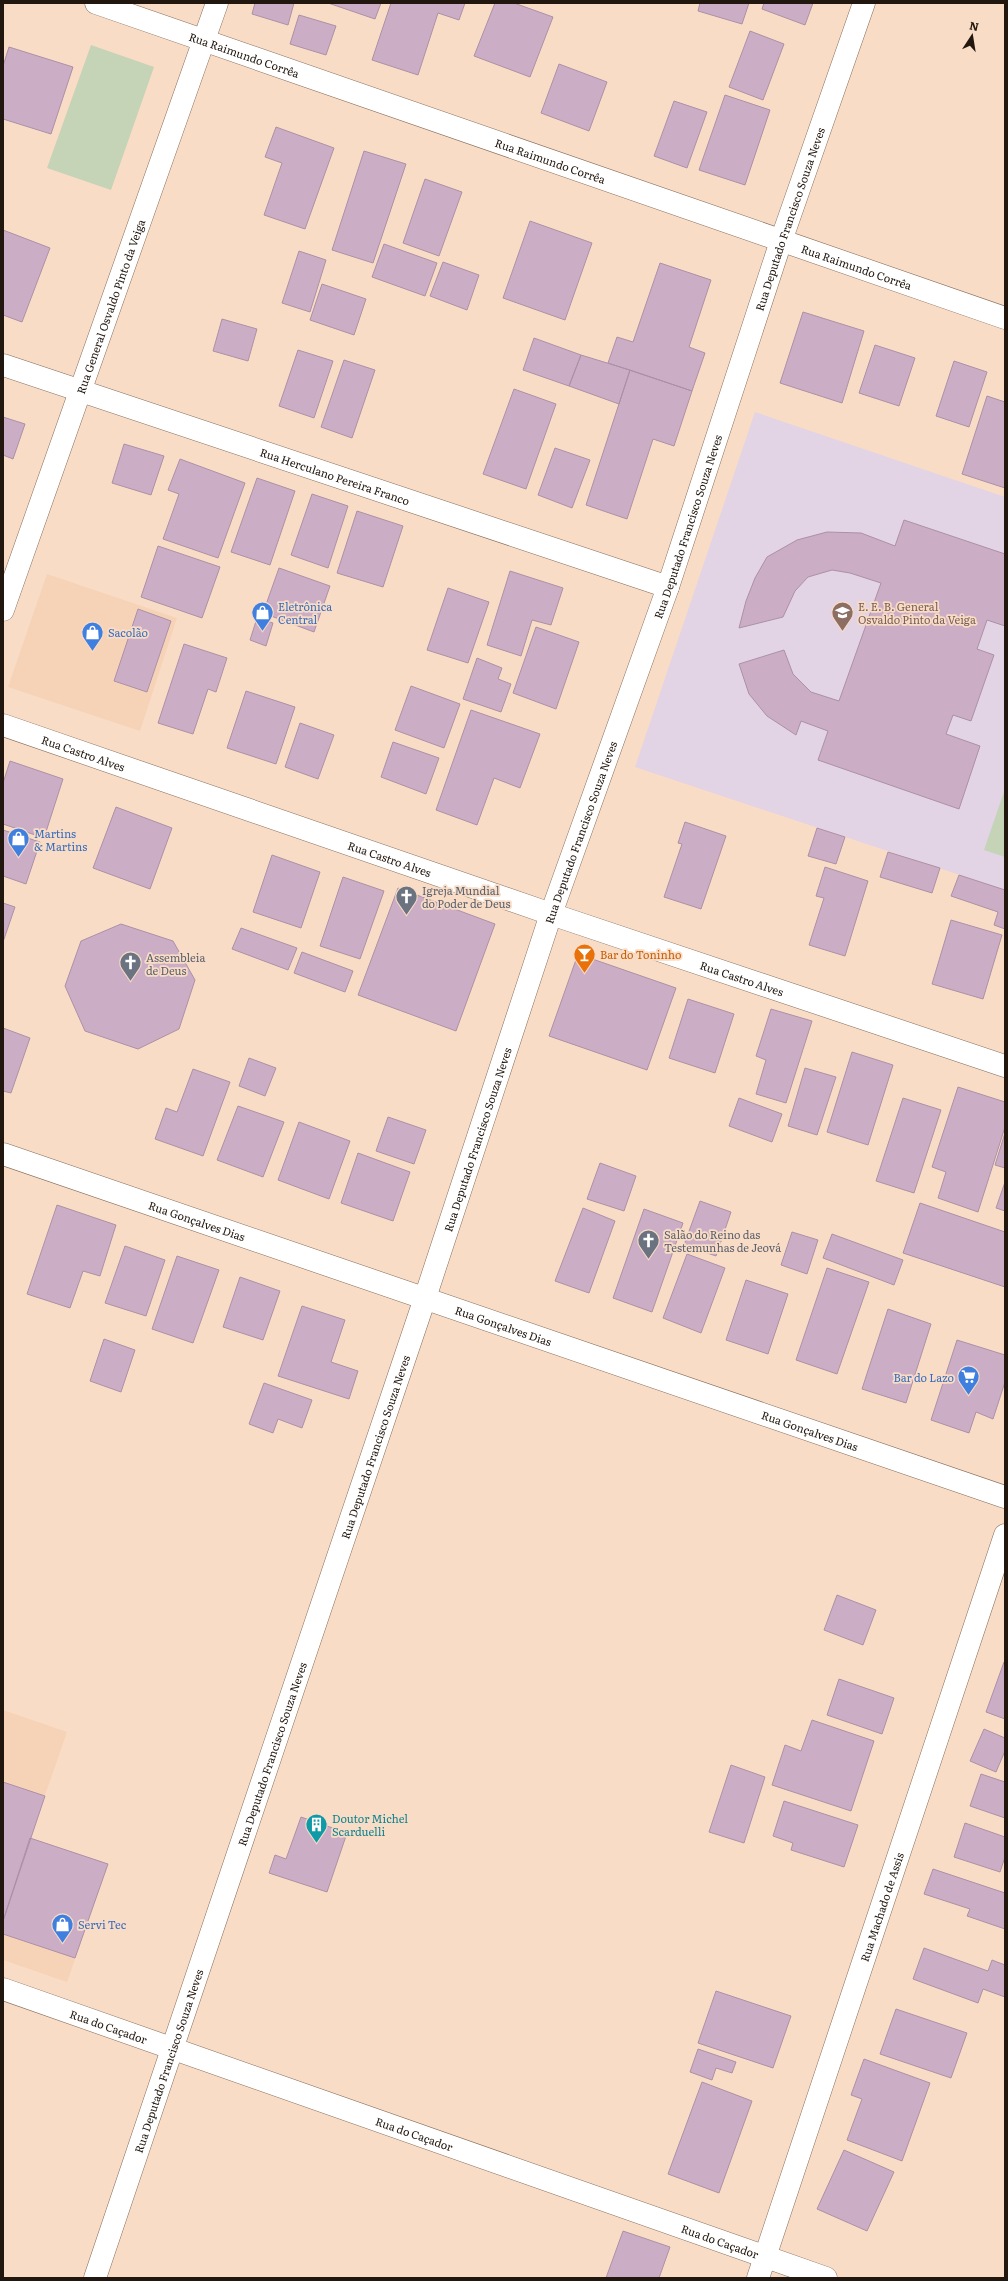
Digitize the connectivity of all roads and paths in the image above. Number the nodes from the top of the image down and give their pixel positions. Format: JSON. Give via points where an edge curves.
{"nodes":[{"id":1,"x":96,"y":3,"type":"edge"},
{"id":2,"x":217,"y":3,"type":"edge"},
{"id":3,"x":864,"y":3,"type":"edge"},
{"id":4,"x":204,"y":41,"type":"junction"},
{"id":5,"x":781,"y":241,"type":"junction"},
{"id":6,"x":1005,"y":318,"type":"edge"},
{"id":7,"x":3,"y":365,"type":"edge"},
{"id":8,"x":80,"y":391,"type":"junction"},
{"id":9,"x":668,"y":587,"type":"junction"},
{"id":10,"x":3,"y":610,"type":"edge"},
{"id":11,"x":3,"y":725,"type":"edge"},
{"id":12,"x":551,"y":914,"type":"junction"},
{"id":13,"x":1005,"y":1066,"type":"edge"},
{"id":14,"x":3,"y":1154,"type":"edge"},
{"id":15,"x":425,"y":1298,"type":"junction"},
{"id":16,"x":1005,"y":1497,"type":"edge"},
{"id":17,"x":1005,"y":1535,"type":"edge"},
{"id":18,"x":3,"y":1989,"type":"edge"},
{"id":19,"x":172,"y":2049,"type":"junction"},
{"id":20,"x":766,"y":2257,"type":"junction"},
{"id":21,"x":95,"y":2278,"type":"edge"},
{"id":22,"x":758,"y":2278,"type":"edge"},
{"id":23,"x":826,"y":2278,"type":"edge"}],
"edges":[{"from":1,"to":4,"type":"street","name":"Rua Raimundo Corrêa"},
{"from":2,"to":4,"type":"street","name":"Rua General Osvaldo Pinto da Veiga"},
{"from":3,"to":5,"type":"street","name":"Rua Deputado Francisco Souza Neves"},
{"from":4,"to":5,"type":"street","name":"Rua Raimundo Corrêa"},
{"from":4,"to":8,"type":"street","name":"Rua General Osvaldo Pinto da Veiga"},
{"from":5,"to":6,"type":"street","name":"Rua Raimundo Corrêa"},
{"from":5,"to":9,"type":"street","name":"Rua Deputado Francisco Souza Neves"},
{"from":7,"to":8,"type":"street","name":"Rua Herculano Pereira Franco"},
{"from":8,"to":9,"type":"street","name":"Rua Herculano Pereira Franco"},
{"from":8,"to":10,"type":"street","name":"Rua General Osvaldo Pinto da Veiga"},
{"from":9,"to":12,"type":"street","name":"Rua Deputado Francisco Souza Neves"},
{"from":11,"to":12,"type":"street","name":"Rua Castro Alves"},
{"from":12,"to":13,"type":"street","name":"Rua Castro Alves"},
{"from":12,"to":15,"type":"street","name":"Rua Deputado Francisco Souza Neves"},
{"from":14,"to":15,"type":"street","name":"Rua Gonçalves Dias"},
{"from":15,"to":16,"type":"street","name":"Rua Gonçalves Dias"},
{"from":15,"to":19,"type":"street","name":"Rua Deputado Francisco Souza Neves"},
{"from":17,"to":20,"type":"street","name":"Rua Machado de Assis"},
{"from":18,"to":19,"type":"street","name":"Rua do Caçador"},
{"from":19,"to":20,"type":"street","name":"Rua do Caçador"},
{"from":19,"to":21,"type":"street","name":"Rua Deputado Francisco Souza Neves"},
{"from":20,"to":22,"type":"street","name":"Rua Machado de Assis"},
{"from":20,"to":23,"type":"street","name":"Rua do Caçador"}]}
